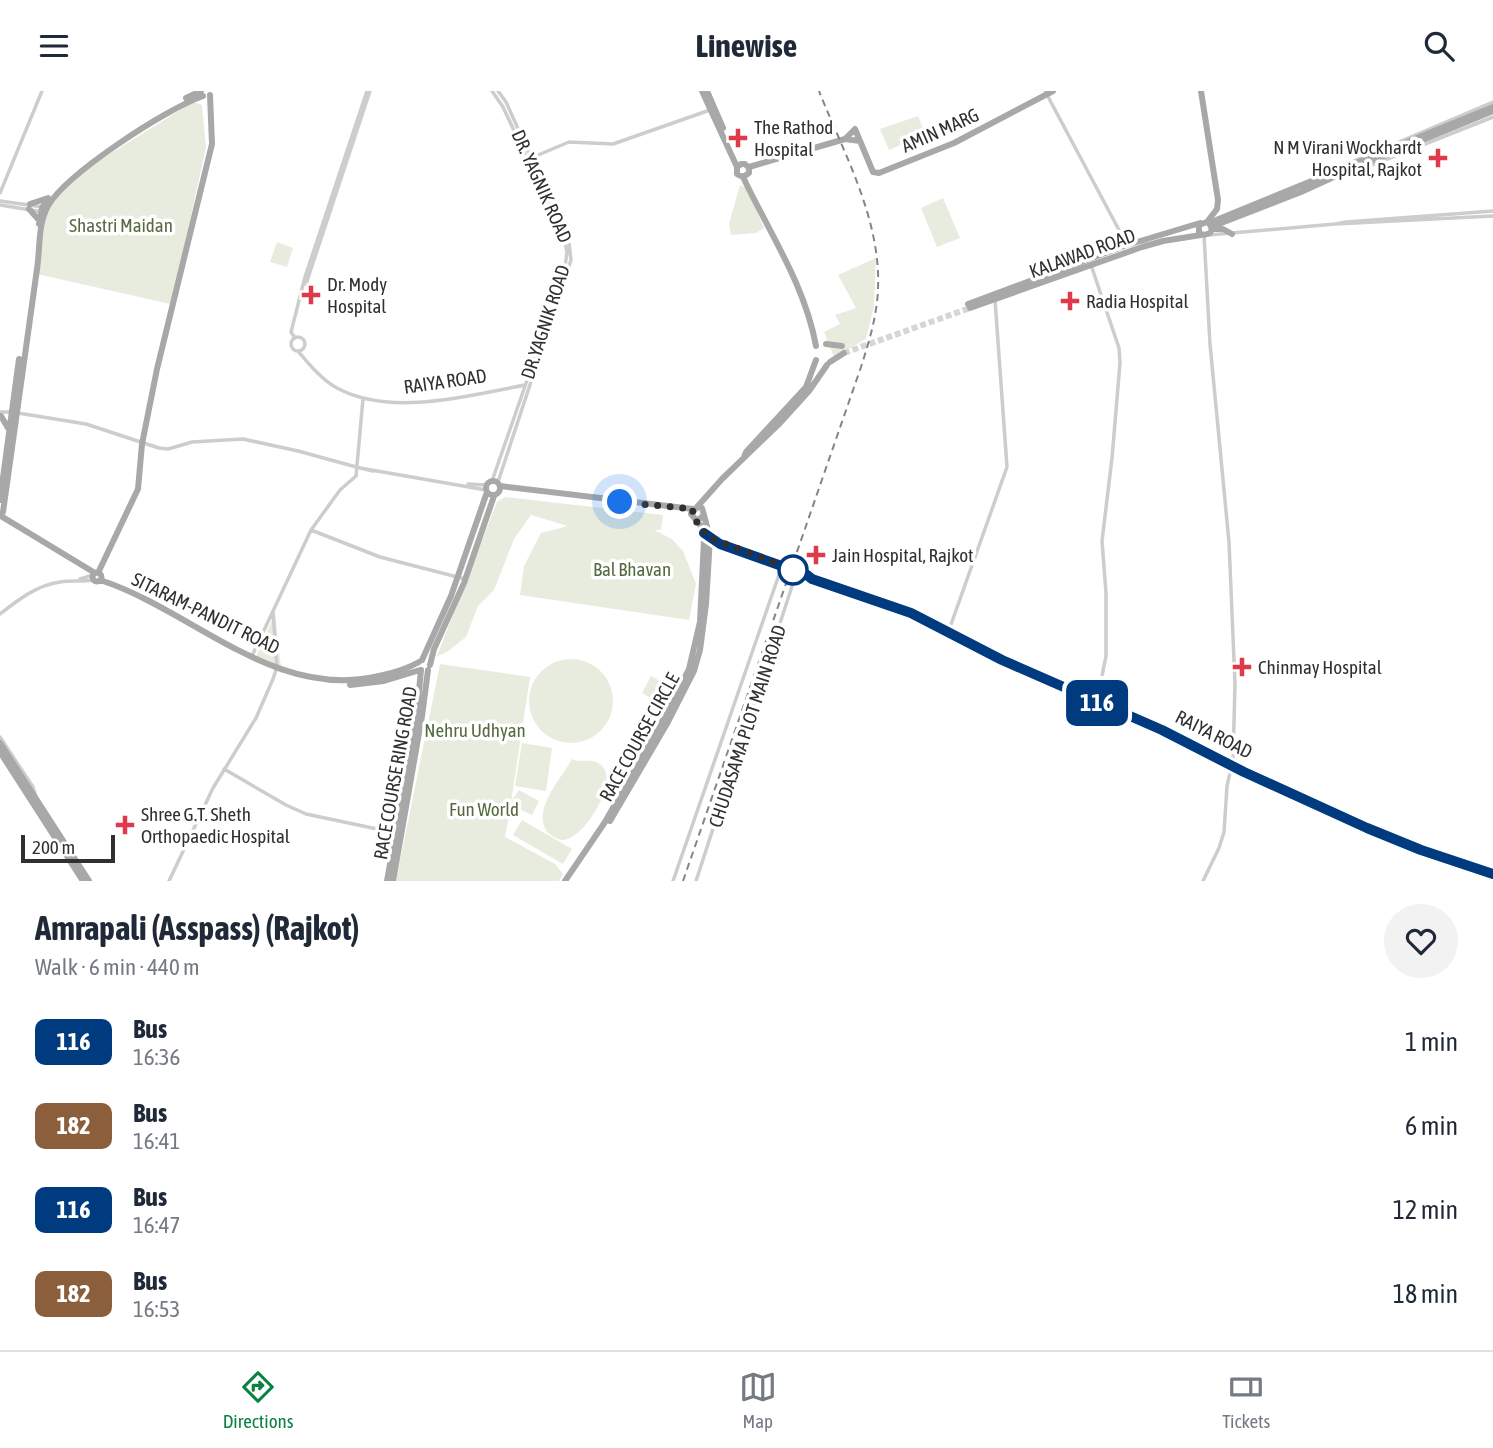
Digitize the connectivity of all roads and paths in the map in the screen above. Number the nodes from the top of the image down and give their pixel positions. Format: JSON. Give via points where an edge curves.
{"nodes":[{"id":1,"x":42,"y":91,"type":"edge"},
{"id":2,"x":368,"y":91,"type":"edge"},
{"id":3,"x":492,"y":91,"type":"edge"},
{"id":4,"x":498,"y":91,"type":"edge"},
{"id":5,"x":705,"y":91,"type":"edge"},
{"id":6,"x":1199,"y":91,"type":"edge"},
{"id":7,"x":1048,"y":92,"type":"edge"},
{"id":8,"x":205,"y":94,"type":"edge"},
{"id":9,"x":713,"y":109,"type":"junction"},
{"id":10,"x":1493,"y":109,"type":"edge"},
{"id":11,"x":845,"y":139,"type":"junction"},
{"id":12,"x":860,"y":141,"type":"junction"},
{"id":13,"x":528,"y":158,"type":"junction"},
{"id":14,"x":739,"y":166,"type":"junction"},
{"id":15,"x":747,"y":173,"type":"junction"},
{"id":16,"x":1,"y":191,"type":"edge"},
{"id":17,"x":48,"y":198,"type":"junction"},
{"id":18,"x":12,"y":202,"type":"junction"},
{"id":19,"x":0,"y":203,"type":"edge"},
{"id":20,"x":29,"y":207,"type":"junction"},
{"id":21,"x":44,"y":209,"type":"junction"},
{"id":22,"x":1493,"y":211,"type":"edge"},
{"id":23,"x":1493,"y":216,"type":"edge"},
{"id":24,"x":39,"y":221,"type":"junction"},
{"id":25,"x":1335,"y":225,"type":"junction"},
{"id":26,"x":1188,"y":226,"type":"junction"},
{"id":27,"x":1206,"y":228,"type":"junction"},
{"id":28,"x":1232,"y":234,"type":"joint"},
{"id":29,"x":1191,"y":236,"type":"junction"},
{"id":30,"x":1127,"y":245,"type":"junction"},
{"id":31,"x":1091,"y":265,"type":"junction"},
{"id":32,"x":995,"y":300,"type":"junction"},
{"id":33,"x":296,"y":338,"type":"junction"},
{"id":34,"x":827,"y":344,"type":"dead end"},
{"id":35,"x":816,"y":346,"type":"dead end"},
{"id":36,"x":304,"y":348,"type":"junction"},
{"id":37,"x":298,"y":351,"type":"junction"},
{"id":38,"x":305,"y":358,"type":"junction"},
{"id":39,"x":816,"y":360,"type":"dead end"},
{"id":40,"x":527,"y":385,"type":"junction"},
{"id":41,"x":363,"y":400,"type":"junction"},
{"id":42,"x":14,"y":414,"type":"junction"},
{"id":43,"x":0,"y":415,"type":"edge"},
{"id":44,"x":9,"y":430,"type":"junction"},
{"id":45,"x":142,"y":444,"type":"junction"},
{"id":46,"x":744,"y":457,"type":"junction"},
{"id":47,"x":358,"y":468,"type":"junction"},
{"id":48,"x":492,"y":487,"type":"junction"},
{"id":49,"x":0,"y":499,"type":"edge"},
{"id":50,"x":705,"y":499,"type":"junction"},
{"id":51,"x":695,"y":508,"type":"junction"},
{"id":52,"x":704,"y":513,"type":"junction"},
{"id":53,"x":1,"y":514,"type":"edge"},
{"id":54,"x":698,"y":520,"type":"junction"},
{"id":55,"x":311,"y":530,"type":"junction"},
{"id":56,"x":704,"y":533,"type":"junction"},
{"id":57,"x":710,"y":538,"type":"junction"},
{"id":58,"x":782,"y":566,"type":"junction"},
{"id":59,"x":797,"y":571,"type":"junction"},
{"id":60,"x":97,"y":576,"type":"junction"},
{"id":61,"x":462,"y":578,"type":"junction"},
{"id":62,"x":273,"y":610,"type":"junction"},
{"id":63,"x":0,"y":614,"type":"edge"},
{"id":64,"x":949,"y":631,"type":"junction"},
{"id":65,"x":252,"y":656,"type":"junction"},
{"id":66,"x":423,"y":666,"type":"junction"},
{"id":67,"x":277,"y":667,"type":"junction"},
{"id":68,"x":298,"y":675,"type":"junction"},
{"id":69,"x":403,"y":676,"type":"junction"},
{"id":70,"x":420,"y":690,"type":"junction"},
{"id":71,"x":1097,"y":701,"type":"junction"},
{"id":72,"x":0,"y":740,"type":"edge"},
{"id":73,"x":0,"y":754,"type":"edge"},
{"id":74,"x":1232,"y":763,"type":"junction"},
{"id":75,"x":224,"y":769,"type":"junction"},
{"id":76,"x":34,"y":798,"type":"junction"},
{"id":77,"x":398,"y":833,"type":"junction"},
{"id":78,"x":1493,"y":871,"type":"edge"},
{"id":79,"x":83,"y":881,"type":"edge"},
{"id":80,"x":89,"y":881,"type":"edge"},
{"id":81,"x":169,"y":881,"type":"edge"},
{"id":82,"x":387,"y":881,"type":"edge"},
{"id":83,"x":393,"y":881,"type":"edge"},
{"id":84,"x":568,"y":881,"type":"edge"},
{"id":85,"x":673,"y":881,"type":"edge"},
{"id":86,"x":696,"y":881,"type":"edge"},
{"id":87,"x":1203,"y":881,"type":"edge"}],
"edges":[{"from":1,"to":16,"type":"street"},
{"from":2,"to":33,"type":"street","via":[[291,333]]},
{"from":3,"to":13,"type":"street"},
{"from":4,"to":13,"type":"street","name":"DR. YAGNIK ROAD"},
{"from":5,"to":9,"type":"main road"},
{"from":6,"to":27,"type":"main road","via":[[1218,200]]},
{"from":7,"to":12,"type":"main road","name":"AMIN MARG","via":[[954,143],[877,173]]},
{"from":7,"to":30,"type":"street"},
{"from":8,"to":17,"type":"main road","via":[[165,111],[83,165]]},
{"from":8,"to":21,"type":"main road","via":[[80,171]]},
{"from":8,"to":45,"type":"main road","via":[[211,110],[211,149]]},
{"from":9,"to":13,"type":"street","via":[[613,144],[569,142]]},
{"from":9,"to":14,"type":"main road"},
{"from":10,"to":27,"type":"main road","name":"KALAWAD ROAD","via":[[1253,203]]},
{"from":11,"to":12,"type":"main road"},
{"from":11,"to":12,"type":"main road","via":[[855,129]]},
{"from":11,"to":15,"type":"main road","via":[[757,165]]},
{"from":13,"to":40,"type":"street","name":"DR. YAGNIK ROAD","via":[[565,233],[571,260]]},
{"from":14,"to":15,"type":"main road"},
{"from":14,"to":15,"type":"main road","via":[[737,174]]},
{"from":15,"to":35,"type":"main road","via":[[811,318]]},
{"from":16,"to":18,"type":"street"},
{"from":17,"to":20,"type":"main road"},
{"from":17,"to":21,"type":"main road"},
{"from":18,"to":19,"type":"street"},
{"from":18,"to":20,"type":"street"},
{"from":19,"to":20,"type":"street"},
{"from":20,"to":21,"type":"street"},
{"from":20,"to":24,"type":"main road"},
{"from":21,"to":24,"type":"main road"},
{"from":21,"to":42,"type":"main road"},
{"from":22,"to":25,"type":"street"},
{"from":23,"to":25,"type":"street"},
{"from":24,"to":42,"type":"main road"},
{"from":25,"to":28,"type":"street"},
{"from":26,"to":27,"type":"main road","name":"KALAWAD ROAD"},
{"from":26,"to":29,"type":"main road"},
{"from":26,"to":30,"type":"main road","name":"KALAWAD ROAD"},
{"from":27,"to":28,"type":"main road"},
{"from":27,"to":29,"type":"main road","name":"KALAWAD ROAD"},
{"from":27,"to":74,"type":"street","via":[[1210,344],[1229,542],[1235,684]]},
{"from":29,"to":31,"type":"main road","name":"KALAWAD ROAD"},
{"from":30,"to":32,"type":"main road","name":"KALAWAD ROAD","via":[[971,306]]},
{"from":31,"to":32,"type":"main road","name":"KALAWAD ROAD"},
{"from":31,"to":71,"type":"street","via":[[1120,363],[1102,541],[1106,656]]},
{"from":32,"to":64,"type":"street","via":[[1007,465]]},
{"from":33,"to":36,"type":"street","via":[[304,341]]},
{"from":33,"to":37,"type":"street","via":[[291,346]]},
{"from":34,"to":46,"type":"main road","via":[[843,349],[762,443]]},
{"from":36,"to":37,"type":"street"},
{"from":36,"to":38,"type":"street"},
{"from":37,"to":38,"type":"street","name":"RAIYA ROAD"},
{"from":38,"to":41,"type":"street","name":"RAIYA ROAD","via":[[334,386]]},
{"from":39,"to":46,"type":"main road","via":[[806,387]]},
{"from":40,"to":41,"type":"street","name":"RAIYA ROAD","via":[[406,404]]},
{"from":40,"to":48,"type":"street","name":"DR.YAGNIK ROAD"},
{"from":41,"to":47,"type":"street"},
{"from":42,"to":43,"type":"street"},
{"from":42,"to":44,"type":"main road"},
{"from":42,"to":45,"type":"street","via":[[86,424]]},
{"from":42,"to":53,"type":"main road"},
{"from":43,"to":44,"type":"main road"},
{"from":44,"to":49,"type":"main road"},
{"from":45,"to":47,"type":"street","via":[[168,449],[192,442],[243,439]]},
{"from":45,"to":60,"type":"main road","via":[[137,493]]},
{"from":46,"to":50,"type":"main road"},
{"from":47,"to":48,"type":"street"},
{"from":47,"to":55,"type":"street"},
{"from":48,"to":51,"type":"main road"},
{"from":48,"to":61,"type":"main road","name":"RACE COURSE RING ROAD"},
{"from":50,"to":51,"type":"main road"},
{"from":50,"to":52,"type":"main road","name":"RACE COURSE CIRCLE"},
{"from":51,"to":52,"type":"main road"},
{"from":51,"to":54,"type":"main road","name":"RACE COURSE CIRCLE","via":[[692,517]]},
{"from":52,"to":54,"type":"main road"},
{"from":52,"to":57,"type":"main road","name":"RACE COURSE CIRCLE"},
{"from":53,"to":60,"type":"main road","name":"SITARAM-PANDIT ROAD"},
{"from":54,"to":56,"type":"main road","name":"RACE COURSE CIRCLE"},
{"from":55,"to":61,"type":"street","via":[[364,552]]},
{"from":55,"to":62,"type":"street"},
{"from":56,"to":57,"type":"street","name":"RAIYA ROAD"},
{"from":56,"to":84,"type":"main road","name":"RACE COURSE CIRCLE","via":[[700,622],[689,669]]},
{"from":57,"to":58,"type":"street","name":"RAIYA ROAD"},
{"from":57,"to":84,"type":"main road","name":"RACE COURSE CIRCLE","via":[[703,629],[694,671],[632,784]]},
{"from":58,"to":59,"type":"street","name":"RAIYA ROAD"},
{"from":58,"to":85,"type":"street"},
{"from":59,"to":64,"type":"street","name":"RAIYA ROAD","via":[[899,603],[936,619]]},
{"from":59,"to":86,"type":"street","name":"CHUDASAMA PLOT MAIN ROAD"},
{"from":60,"to":63,"type":"street","via":[[37,589]]},
{"from":60,"to":65,"type":"main road","name":"SITARAM-PANDIT ROAD"},
{"from":61,"to":66,"type":"main road","name":"RACE COURSE RING ROAD"},
{"from":62,"to":65,"type":"street"},
{"from":62,"to":67,"type":"street"},
{"from":64,"to":71,"type":"street","name":"RAIYA ROAD"},
{"from":65,"to":67,"type":"main road","name":"SITARAM-PANDIT ROAD"},
{"from":66,"to":68,"type":"main road","name":"SITARAM-PANDIT ROAD","via":[[357,681]]},
{"from":66,"to":69,"type":"main road"},
{"from":66,"to":70,"type":"main road","name":"RACE COURSE RING ROAD"},
{"from":66,"to":77,"type":"main road","name":"RACE COURSE RING ROAD","via":[[422,716]]},
{"from":67,"to":68,"type":"main road","name":"SITARAM-PANDIT ROAD"},
{"from":67,"to":75,"type":"street","via":[[262,706]]},
{"from":68,"to":69,"type":"main road","via":[[331,685],[360,685]]},
{"from":69,"to":70,"type":"main road"},
{"from":70,"to":77,"type":"main road","name":"RACE COURSE RING ROAD"},
{"from":71,"to":74,"type":"street","name":"RAIYA ROAD","via":[[1157,722]]},
{"from":72,"to":76,"type":"main road"},
{"from":73,"to":76,"type":"main road"},
{"from":74,"to":78,"type":"street","name":"RAIYA ROAD","via":[[1389,832]]},
{"from":74,"to":87,"type":"street","via":[[1224,832]]},
{"from":75,"to":77,"type":"street","via":[[306,814]]},
{"from":75,"to":81,"type":"street"},
{"from":76,"to":79,"type":"main road"},
{"from":76,"to":80,"type":"main road"},
{"from":77,"to":82,"type":"main road","name":"RACE COURSE RING ROAD"},
{"from":77,"to":83,"type":"main road","name":"RACE COURSE RING ROAD"}]}
